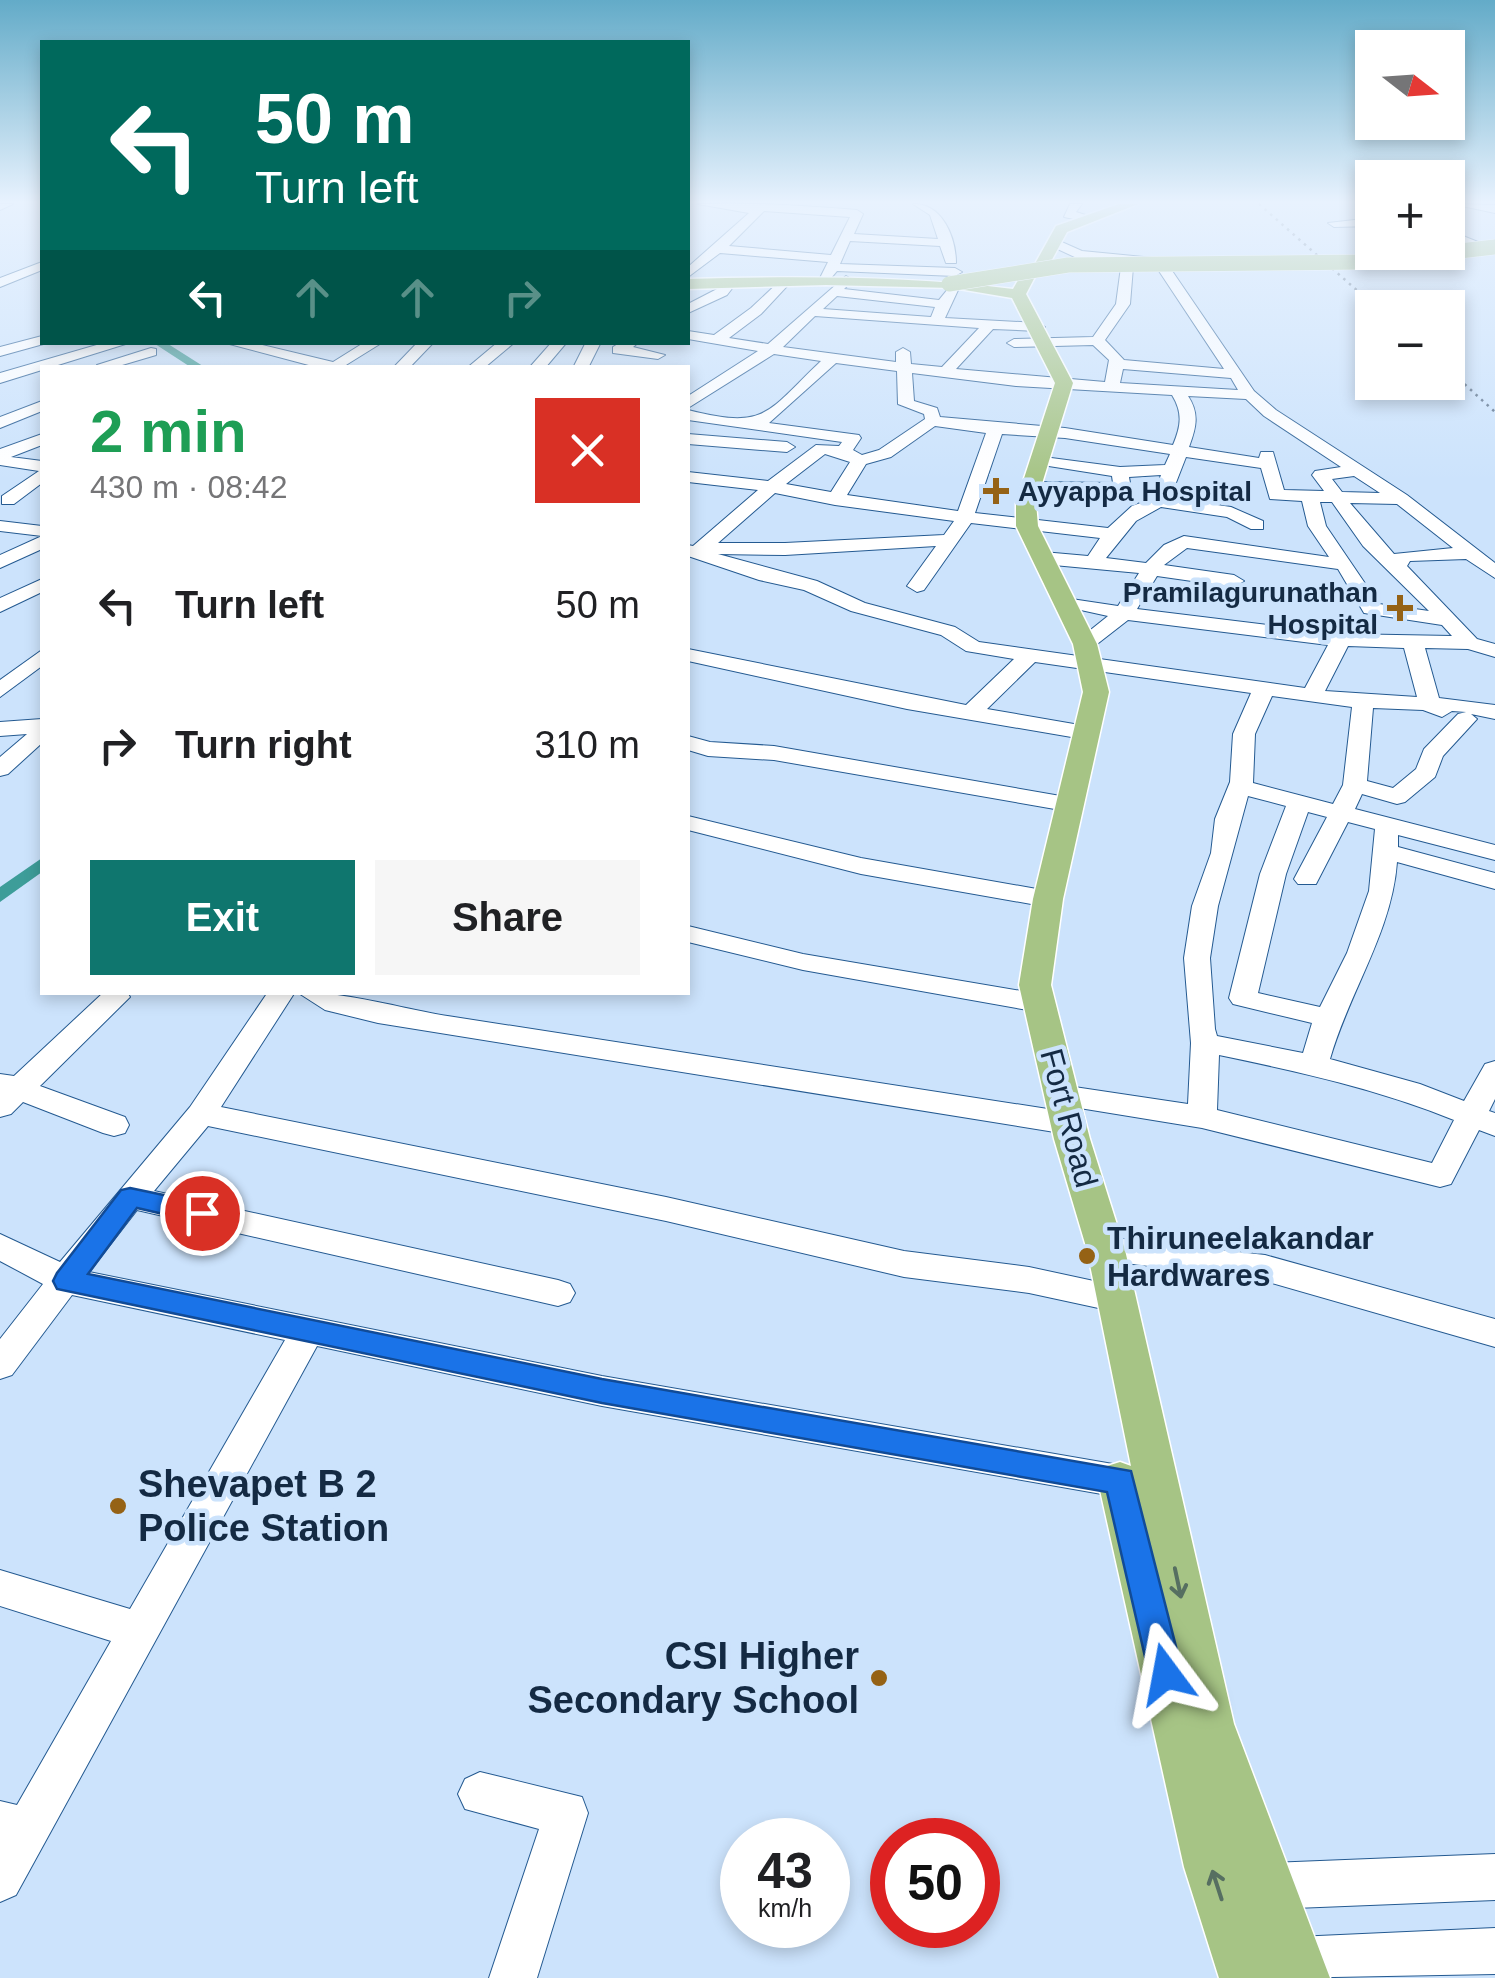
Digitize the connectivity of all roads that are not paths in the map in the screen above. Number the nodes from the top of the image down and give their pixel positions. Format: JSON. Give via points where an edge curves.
{"nodes":[{"id":1,"x":770,"y":296,"type":"edge"},
{"id":2,"x":821,"y":296,"type":"edge"},
{"id":3,"x":916,"y":296,"type":"edge"},
{"id":4,"x":945,"y":296,"type":"edge"},
{"id":5,"x":1034,"y":296,"type":"edge"},
{"id":6,"x":1124,"y":296,"type":"edge"},
{"id":7,"x":1183,"y":296,"type":"edge"},
{"id":8,"x":942,"y":304,"type":"junction"},
{"id":9,"x":812,"y":312,"type":"junction"},
{"id":10,"x":940,"y":322,"type":"junction"},
{"id":11,"x":988,"y":325,"type":"junction"},
{"id":12,"x":1042,"y":334,"type":"junction"},
{"id":13,"x":690,"y":336,"type":"edge"},
{"id":14,"x":716,"y":340,"type":"junction"},
{"id":15,"x":40,"y":341,"type":"edge"},
{"id":16,"x":1097,"y":341,"type":"junction"},
{"id":17,"x":976,"y":342,"type":"junction"},
{"id":18,"x":115,"y":345,"type":"edge"},
{"id":19,"x":242,"y":345,"type":"edge"},
{"id":20,"x":312,"y":345,"type":"edge"},
{"id":21,"x":371,"y":345,"type":"edge"},
{"id":22,"x":424,"y":345,"type":"edge"},
{"id":23,"x":504,"y":345,"type":"edge"},
{"id":24,"x":557,"y":345,"type":"edge"},
{"id":25,"x":627,"y":345,"type":"edge"},
{"id":26,"x":772,"y":349,"type":"junction"},
{"id":27,"x":99,"y":350,"type":"junction"},
{"id":28,"x":0,"y":352,"type":"edge"},
{"id":29,"x":151,"y":352,"type":"dead end"},
{"id":30,"x":288,"y":356,"type":"junction"},
{"id":31,"x":658,"y":357,"type":"edge"},
{"id":32,"x":833,"y":358,"type":"junction"},
{"id":33,"x":904,"y":358,"type":"junction"},
{"id":34,"x":0,"y":360,"type":"edge"},
{"id":35,"x":1116,"y":364,"type":"junction"},
{"id":36,"x":46,"y":365,"type":"edge"},
{"id":37,"x":105,"y":365,"type":"edge"},
{"id":38,"x":340,"y":365,"type":"edge"},
{"id":39,"x":403,"y":365,"type":"edge"},
{"id":40,"x":478,"y":365,"type":"edge"},
{"id":41,"x":539,"y":365,"type":"edge"},
{"id":42,"x":40,"y":367,"type":"edge"},
{"id":43,"x":946,"y":372,"type":"junction"},
{"id":44,"x":1233,"y":374,"type":"junction"},
{"id":45,"x":0,"y":378,"type":"edge"},
{"id":46,"x":40,"y":383,"type":"edge"},
{"id":47,"x":690,"y":383,"type":"edge"},
{"id":48,"x":1064,"y":383,"type":"junction"},
{"id":49,"x":1112,"y":386,"type":"junction"},
{"id":50,"x":712,"y":388,"type":"junction"},
{"id":51,"x":1178,"y":392,"type":"junction"},
{"id":52,"x":0,"y":394,"type":"edge"},
{"id":53,"x":1250,"y":395,"type":"junction"},
{"id":54,"x":690,"y":401,"type":"edge"},
{"id":55,"x":40,"y":407,"type":"edge"},
{"id":56,"x":690,"y":415,"type":"edge"},
{"id":57,"x":933,"y":421,"type":"junction"},
{"id":58,"x":0,"y":423,"type":"edge"},
{"id":59,"x":757,"y":427,"type":"junction"},
{"id":60,"x":996,"y":430,"type":"junction"},
{"id":61,"x":1051,"y":430,"type":"junction"},
{"id":62,"x":1101,"y":437,"type":"junction"},
{"id":63,"x":690,"y":439,"type":"edge"},
{"id":64,"x":40,"y":440,"type":"edge"},
{"id":65,"x":744,"y":445,"type":"junction"},
{"id":66,"x":808,"y":448,"type":"dead end"},
{"id":67,"x":852,"y":450,"type":"junction"},
{"id":68,"x":0,"y":459,"type":"edge"},
{"id":69,"x":1173,"y":461,"type":"junction"},
{"id":70,"x":40,"y":466,"type":"edge"},
{"id":71,"x":1097,"y":467,"type":"junction"},
{"id":72,"x":1358,"y":470,"type":"junction"},
{"id":73,"x":1120,"y":472,"type":"junction"},
{"id":74,"x":1037,"y":473,"type":"junction"},
{"id":75,"x":40,"y":476,"type":"edge"},
{"id":76,"x":690,"y":476,"type":"edge"},
{"id":77,"x":721,"y":480,"type":"junction"},
{"id":78,"x":770,"y":488,"type":"junction"},
{"id":79,"x":1309,"y":496,"type":"junction"},
{"id":80,"x":1337,"y":496,"type":"junction"},
{"id":81,"x":1401,"y":499,"type":"junction"},
{"id":82,"x":8,"y":500,"type":"dead end"},
{"id":83,"x":835,"y":500,"type":"junction"},
{"id":84,"x":1160,"y":502,"type":"junction"},
{"id":85,"x":864,"y":504,"type":"junction"},
{"id":86,"x":965,"y":518,"type":"junction"},
{"id":87,"x":0,"y":526,"type":"edge"},
{"id":88,"x":1027,"y":526,"type":"junction"},
{"id":89,"x":40,"y":531,"type":"edge"},
{"id":90,"x":1110,"y":534,"type":"junction"},
{"id":91,"x":950,"y":540,"type":"junction"},
{"id":92,"x":40,"y":543,"type":"edge"},
{"id":93,"x":826,"y":547,"type":"junction"},
{"id":94,"x":691,"y":549,"type":"edge"},
{"id":95,"x":1241,"y":551,"type":"junction"},
{"id":96,"x":1472,"y":553,"type":"junction"},
{"id":97,"x":1044,"y":558,"type":"junction"},
{"id":98,"x":1094,"y":562,"type":"junction"},
{"id":99,"x":1342,"y":564,"type":"junction"},
{"id":100,"x":0,"y":565,"type":"edge"},
{"id":101,"x":1397,"y":567,"type":"junction"},
{"id":102,"x":1148,"y":568,"type":"junction"},
{"id":103,"x":1495,"y":572,"type":"edge"},
{"id":104,"x":1234,"y":581,"type":"junction"},
{"id":105,"x":40,"y":585,"type":"edge"},
{"id":106,"x":917,"y":586,"type":"dead end"},
{"id":107,"x":40,"y":587,"type":"edge"},
{"id":108,"x":1065,"y":600,"type":"junction"},
{"id":109,"x":9,"y":601,"type":"edge"},
{"id":110,"x":1123,"y":614,"type":"junction"},
{"id":111,"x":1446,"y":620,"type":"junction"},
{"id":112,"x":1238,"y":627,"type":"junction"},
{"id":113,"x":1340,"y":640,"type":"junction"},
{"id":114,"x":1412,"y":640,"type":"junction"},
{"id":115,"x":1470,"y":642,"type":"junction"},
{"id":116,"x":1495,"y":651,"type":"edge"},
{"id":117,"x":690,"y":655,"type":"edge"},
{"id":118,"x":1088,"y":656,"type":"junction"},
{"id":119,"x":1028,"y":657,"type":"junction"},
{"id":120,"x":40,"y":658,"type":"edge"},
{"id":121,"x":1264,"y":689,"type":"junction"},
{"id":122,"x":0,"y":691,"type":"edge"},
{"id":123,"x":1312,"y":696,"type":"junction"},
{"id":124,"x":1363,"y":702,"type":"junction"},
{"id":125,"x":1430,"y":705,"type":"junction"},
{"id":126,"x":972,"y":712,"type":"junction"},
{"id":127,"x":1495,"y":712,"type":"edge"},
{"id":128,"x":1466,"y":719,"type":"junction"},
{"id":129,"x":0,"y":729,"type":"edge"},
{"id":130,"x":40,"y":729,"type":"edge"},
{"id":131,"x":1495,"y":730,"type":"edge"},
{"id":132,"x":40,"y":731,"type":"edge"},
{"id":133,"x":1089,"y":733,"type":"junction"},
{"id":134,"x":690,"y":744,"type":"edge"},
{"id":135,"x":0,"y":769,"type":"edge"},
{"id":136,"x":1355,"y":785,"type":"junction"},
{"id":137,"x":1240,"y":786,"type":"junction"},
{"id":138,"x":1300,"y":802,"type":"junction"},
{"id":139,"x":1072,"y":805,"type":"junction"},
{"id":140,"x":1343,"y":813,"type":"junction"},
{"id":141,"x":690,"y":823,"type":"edge"},
{"id":142,"x":1386,"y":838,"type":"junction"},
{"id":143,"x":1495,"y":853,"type":"edge"},
{"id":144,"x":1307,"y":879,"type":"dead end"},
{"id":145,"x":1495,"y":881,"type":"edge"},
{"id":146,"x":1048,"y":898,"type":"junction"},
{"id":147,"x":690,"y":934,"type":"edge"},
{"id":148,"x":284,"y":995,"type":"edge"},
{"id":149,"x":292,"y":995,"type":"edge"},
{"id":150,"x":116,"y":997,"type":"dead end"},
{"id":151,"x":1039,"y":1003,"type":"junction"},
{"id":152,"x":1328,"y":1018,"type":"junction"},
{"id":153,"x":1205,"y":1043,"type":"junction"},
{"id":154,"x":1314,"y":1065,"type":"junction"},
{"id":155,"x":1495,"y":1071,"type":"edge"},
{"id":156,"x":6,"y":1093,"type":"edge"},
{"id":157,"x":1064,"y":1109,"type":"junction"},
{"id":158,"x":201,"y":1114,"type":"junction"},
{"id":159,"x":1202,"y":1117,"type":"junction"},
{"id":160,"x":1484,"y":1121,"type":"edge"},
{"id":161,"x":114,"y":1126,"type":"dead end"},
{"id":162,"x":130,"y":1197,"type":"junction"},
{"id":163,"x":0,"y":1246,"type":"edge"},
{"id":164,"x":1106,"y":1250,"type":"junction"},
{"id":165,"x":67,"y":1281,"type":"junction"},
{"id":166,"x":558,"y":1294,"type":"dead end"},
{"id":167,"x":1116,"y":1298,"type":"junction"},
{"id":168,"x":308,"y":1330,"type":"junction"},
{"id":169,"x":1495,"y":1332,"type":"edge"},
{"id":170,"x":0,"y":1366,"type":"edge"},
{"id":171,"x":1139,"y":1484,"type":"junction"},
{"id":172,"x":0,"y":1588,"type":"edge"},
{"id":173,"x":139,"y":1631,"type":"junction"},
{"id":174,"x":480,"y":1794,"type":"dead end"},
{"id":175,"x":14,"y":1826,"type":"edge"},
{"id":176,"x":1495,"y":1877,"type":"edge"},
{"id":177,"x":0,"y":1879,"type":"edge"},
{"id":178,"x":1268,"y":1886,"type":"junction"},
{"id":179,"x":1495,"y":1951,"type":"edge"},
{"id":180,"x":1299,"y":1969,"type":"edge"},
{"id":181,"x":513,"y":1978,"type":"edge"},
{"id":182,"x":1247,"y":1978,"type":"edge"}],
"edges":[{"from":1,"to":14,"type":"street"},
{"from":2,"to":9,"type":"street"},
{"from":3,"to":8,"type":"street"},
{"from":4,"to":8,"type":"street"},
{"from":5,"to":12,"type":"main road"},
{"from":6,"to":16,"type":"street"},
{"from":7,"to":44,"type":"street"},
{"from":8,"to":10,"type":"street"},
{"from":9,"to":10,"type":"street"},
{"from":9,"to":26,"type":"street"},
{"from":10,"to":11,"type":"street"},
{"from":11,"to":12,"type":"street"},
{"from":11,"to":17,"type":"street"},
{"from":12,"to":16,"type":"street"},
{"from":12,"to":17,"type":"street"},
{"from":12,"to":48,"type":"main road"},
{"from":13,"to":14,"type":"street"},
{"from":14,"to":26,"type":"street"},
{"from":15,"to":28,"type":"street"},
{"from":16,"to":35,"type":"street"},
{"from":17,"to":43,"type":"street"},
{"from":18,"to":27,"type":"street"},
{"from":19,"to":30,"type":"street"},
{"from":20,"to":30,"type":"street"},
{"from":21,"to":38,"type":"street"},
{"from":22,"to":39,"type":"street"},
{"from":23,"to":40,"type":"street"},
{"from":24,"to":41,"type":"street"},
{"from":25,"to":31,"type":"street","via":[[618,350]]},
{"from":26,"to":32,"type":"street"},
{"from":26,"to":50,"type":"street"},
{"from":27,"to":34,"type":"street"},
{"from":27,"to":36,"type":"street"},
{"from":29,"to":37,"type":"street"},
{"from":30,"to":38,"type":"street"},
{"from":32,"to":33,"type":"street"},
{"from":32,"to":59,"type":"street"},
{"from":33,"to":43,"type":"street"},
{"from":33,"to":57,"type":"street","via":[[906,404],[931,412]]},
{"from":35,"to":44,"type":"street"},
{"from":35,"to":49,"type":"street"},
{"from":42,"to":45,"type":"street"},
{"from":43,"to":48,"type":"street"},
{"from":44,"to":53,"type":"street"},
{"from":46,"to":52,"type":"street"},
{"from":47,"to":50,"type":"street"},
{"from":48,"to":49,"type":"street"},
{"from":48,"to":61,"type":"main road"},
{"from":49,"to":51,"type":"street"},
{"from":50,"to":54,"type":"street"},
{"from":51,"to":53,"type":"street"},
{"from":51,"to":69,"type":"street","via":[[1190,425]]},
{"from":53,"to":72,"type":"street"},
{"from":55,"to":58,"type":"street"},
{"from":56,"to":59,"type":"street"},
{"from":57,"to":60,"type":"street"},
{"from":57,"to":67,"type":"street","via":[[876,458]]},
{"from":59,"to":65,"type":"street"},
{"from":59,"to":67,"type":"street"},
{"from":60,"to":61,"type":"street"},
{"from":60,"to":86,"type":"street"},
{"from":61,"to":62,"type":"street"},
{"from":61,"to":74,"type":"main road"},
{"from":62,"to":69,"type":"street"},
{"from":62,"to":71,"type":"street"},
{"from":63,"to":65,"type":"street"},
{"from":64,"to":68,"type":"street"},
{"from":65,"to":66,"type":"street"},
{"from":65,"to":77,"type":"street","via":[[725,460],[731,468]]},
{"from":67,"to":78,"type":"street","via":[[822,449]]},
{"from":67,"to":83,"type":"street"},
{"from":68,"to":70,"type":"street"},
{"from":69,"to":73,"type":"street"},
{"from":69,"to":79,"type":"street","via":[[1268,460],[1276,494]]},
{"from":69,"to":84,"type":"street"},
{"from":71,"to":73,"type":"street"},
{"from":71,"to":74,"type":"street"},
{"from":72,"to":80,"type":"street","via":[[1321,475]]},
{"from":72,"to":81,"type":"street"},
{"from":73,"to":74,"type":"street","via":[[1122,489]]},
{"from":74,"to":88,"type":"main road","via":[[1026,503]]},
{"from":75,"to":82,"type":"street"},
{"from":76,"to":77,"type":"street"},
{"from":77,"to":78,"type":"street"},
{"from":78,"to":83,"type":"street"},
{"from":78,"to":94,"type":"street"},
{"from":79,"to":80,"type":"street"},
{"from":79,"to":99,"type":"street","via":[[1316,526]]},
{"from":80,"to":81,"type":"street"},
{"from":80,"to":101,"type":"street"},
{"from":81,"to":96,"type":"street"},
{"from":83,"to":85,"type":"street"},
{"from":84,"to":90,"type":"street","via":[[1145,504]]},
{"from":84,"to":95,"type":"street","via":[[1231,512],[1258,523]]},
{"from":85,"to":86,"type":"street"},
{"from":85,"to":93,"type":"street"},
{"from":86,"to":88,"type":"street"},
{"from":86,"to":91,"type":"street"},
{"from":87,"to":89,"type":"street"},
{"from":88,"to":90,"type":"street"},
{"from":88,"to":97,"type":"main road","name":"Fort Road"},
{"from":90,"to":98,"type":"street"},
{"from":91,"to":93,"type":"street"},
{"from":91,"to":106,"type":"street"},
{"from":92,"to":100,"type":"street"},
{"from":93,"to":94,"type":"street"},
{"from":94,"to":119,"type":"street","via":[[948,631],[973,647]]},
{"from":95,"to":99,"type":"street"},
{"from":95,"to":102,"type":"street","via":[[1184,542]]},
{"from":95,"to":104,"type":"street"},
{"from":96,"to":101,"type":"street","via":[[1406,556]]},
{"from":96,"to":103,"type":"street"},
{"from":97,"to":98,"type":"street"},
{"from":97,"to":108,"type":"main road","name":"Fort Road"},
{"from":98,"to":102,"type":"street"},
{"from":99,"to":111,"type":"street","via":[[1371,608]]},
{"from":100,"to":105,"type":"street"},
{"from":101,"to":111,"type":"street"},
{"from":102,"to":104,"type":"street"},
{"from":102,"to":110,"type":"street","via":[[1146,583]]},
{"from":104,"to":112,"type":"street"},
{"from":107,"to":109,"type":"street"},
{"from":108,"to":110,"type":"street"},
{"from":108,"to":118,"type":"main road","name":"Fort Road"},
{"from":110,"to":112,"type":"street"},
{"from":110,"to":118,"type":"street"},
{"from":111,"to":115,"type":"street"},
{"from":112,"to":113,"type":"street"},
{"from":113,"to":114,"type":"street"},
{"from":113,"to":123,"type":"street"},
{"from":114,"to":115,"type":"street"},
{"from":114,"to":125,"type":"street"},
{"from":115,"to":116,"type":"street"},
{"from":117,"to":126,"type":"street"},
{"from":118,"to":119,"type":"street"},
{"from":118,"to":121,"type":"street"},
{"from":118,"to":133,"type":"main road","name":"Fort Road","via":[[1096,692]]},
{"from":119,"to":126,"type":"street"},
{"from":120,"to":122,"type":"street"},
{"from":121,"to":123,"type":"street"},
{"from":121,"to":137,"type":"street","via":[[1244,734]]},
{"from":123,"to":124,"type":"street"},
{"from":124,"to":125,"type":"street"},
{"from":124,"to":136,"type":"street"},
{"from":125,"to":127,"type":"street"},
{"from":125,"to":128,"type":"street"},
{"from":126,"to":133,"type":"street"},
{"from":128,"to":131,"type":"street"},
{"from":128,"to":136,"type":"street","via":[[1432,754],[1427,772],[1398,797]]},
{"from":129,"to":130,"type":"street"},
{"from":132,"to":135,"type":"street"},
{"from":133,"to":139,"type":"main road","name":"Fort Road"},
{"from":134,"to":139,"type":"street"},
{"from":136,"to":140,"type":"street"},
{"from":137,"to":138,"type":"street"},
{"from":137,"to":153,"type":"street","via":[[1205,906],[1198,958]]},
{"from":138,"to":140,"type":"street"},
{"from":138,"to":152,"type":"street","via":[[1266,888],[1243,998]]},
{"from":139,"to":146,"type":"main road","name":"Fort Road"},
{"from":140,"to":142,"type":"street"},
{"from":140,"to":144,"type":"street"},
{"from":141,"to":146,"type":"street","via":[[861,866]]},
{"from":142,"to":143,"type":"street"},
{"from":142,"to":145,"type":"street"},
{"from":142,"to":152,"type":"street","via":[[1382,891]]},
{"from":146,"to":151,"type":"main road","name":"Fort Road","via":[[1035,986]]},
{"from":147,"to":151,"type":"street","via":[[803,962]]},
{"from":148,"to":158,"type":"street"},
{"from":149,"to":157,"type":"street","via":[[526,1041],[934,1105]]},
{"from":150,"to":156,"type":"street"},
{"from":151,"to":157,"type":"main road","name":"Fort Road"},
{"from":152,"to":154,"type":"street"},
{"from":153,"to":154,"type":"street"},
{"from":153,"to":159,"type":"street"},
{"from":154,"to":160,"type":"street","via":[[1410,1091]]},
{"from":155,"to":160,"type":"street"},
{"from":156,"to":161,"type":"street"},
{"from":157,"to":159,"type":"street"},
{"from":157,"to":164,"type":"main road","name":"Fort Road"},
{"from":158,"to":162,"type":"street"},
{"from":158,"to":167,"type":"street","via":[[904,1264]]},
{"from":159,"to":160,"type":"street","via":[[1440,1176]]},
{"from":162,"to":165,"type":"street"},
{"from":162,"to":166,"type":"street"},
{"from":163,"to":165,"type":"street"},
{"from":164,"to":167,"type":"main road","name":"Fort Road"},
{"from":164,"to":169,"type":"street","via":[[1264,1268]]},
{"from":165,"to":168,"type":"street"},
{"from":165,"to":170,"type":"street"},
{"from":167,"to":171,"type":"main road","name":"Fort Road"},
{"from":168,"to":171,"type":"street","via":[[602,1391]]},
{"from":168,"to":173,"type":"street"},
{"from":171,"to":178,"type":"main road","name":"Fort Road","one_way":true,"via":[[1209,1724]]},
{"from":182,"to":171,"type":"main road","one_way":true,"via":[[1211,1868]]},
{"from":172,"to":173,"type":"street"},
{"from":173,"to":175,"type":"street"},
{"from":174,"to":181,"type":"street","via":[[566,1814]]},
{"from":175,"to":177,"type":"street"},
{"from":176,"to":178,"type":"street"},
{"from":178,"to":180,"type":"main road","name":"Fort Road"},
{"from":179,"to":180,"type":"street"}]}
